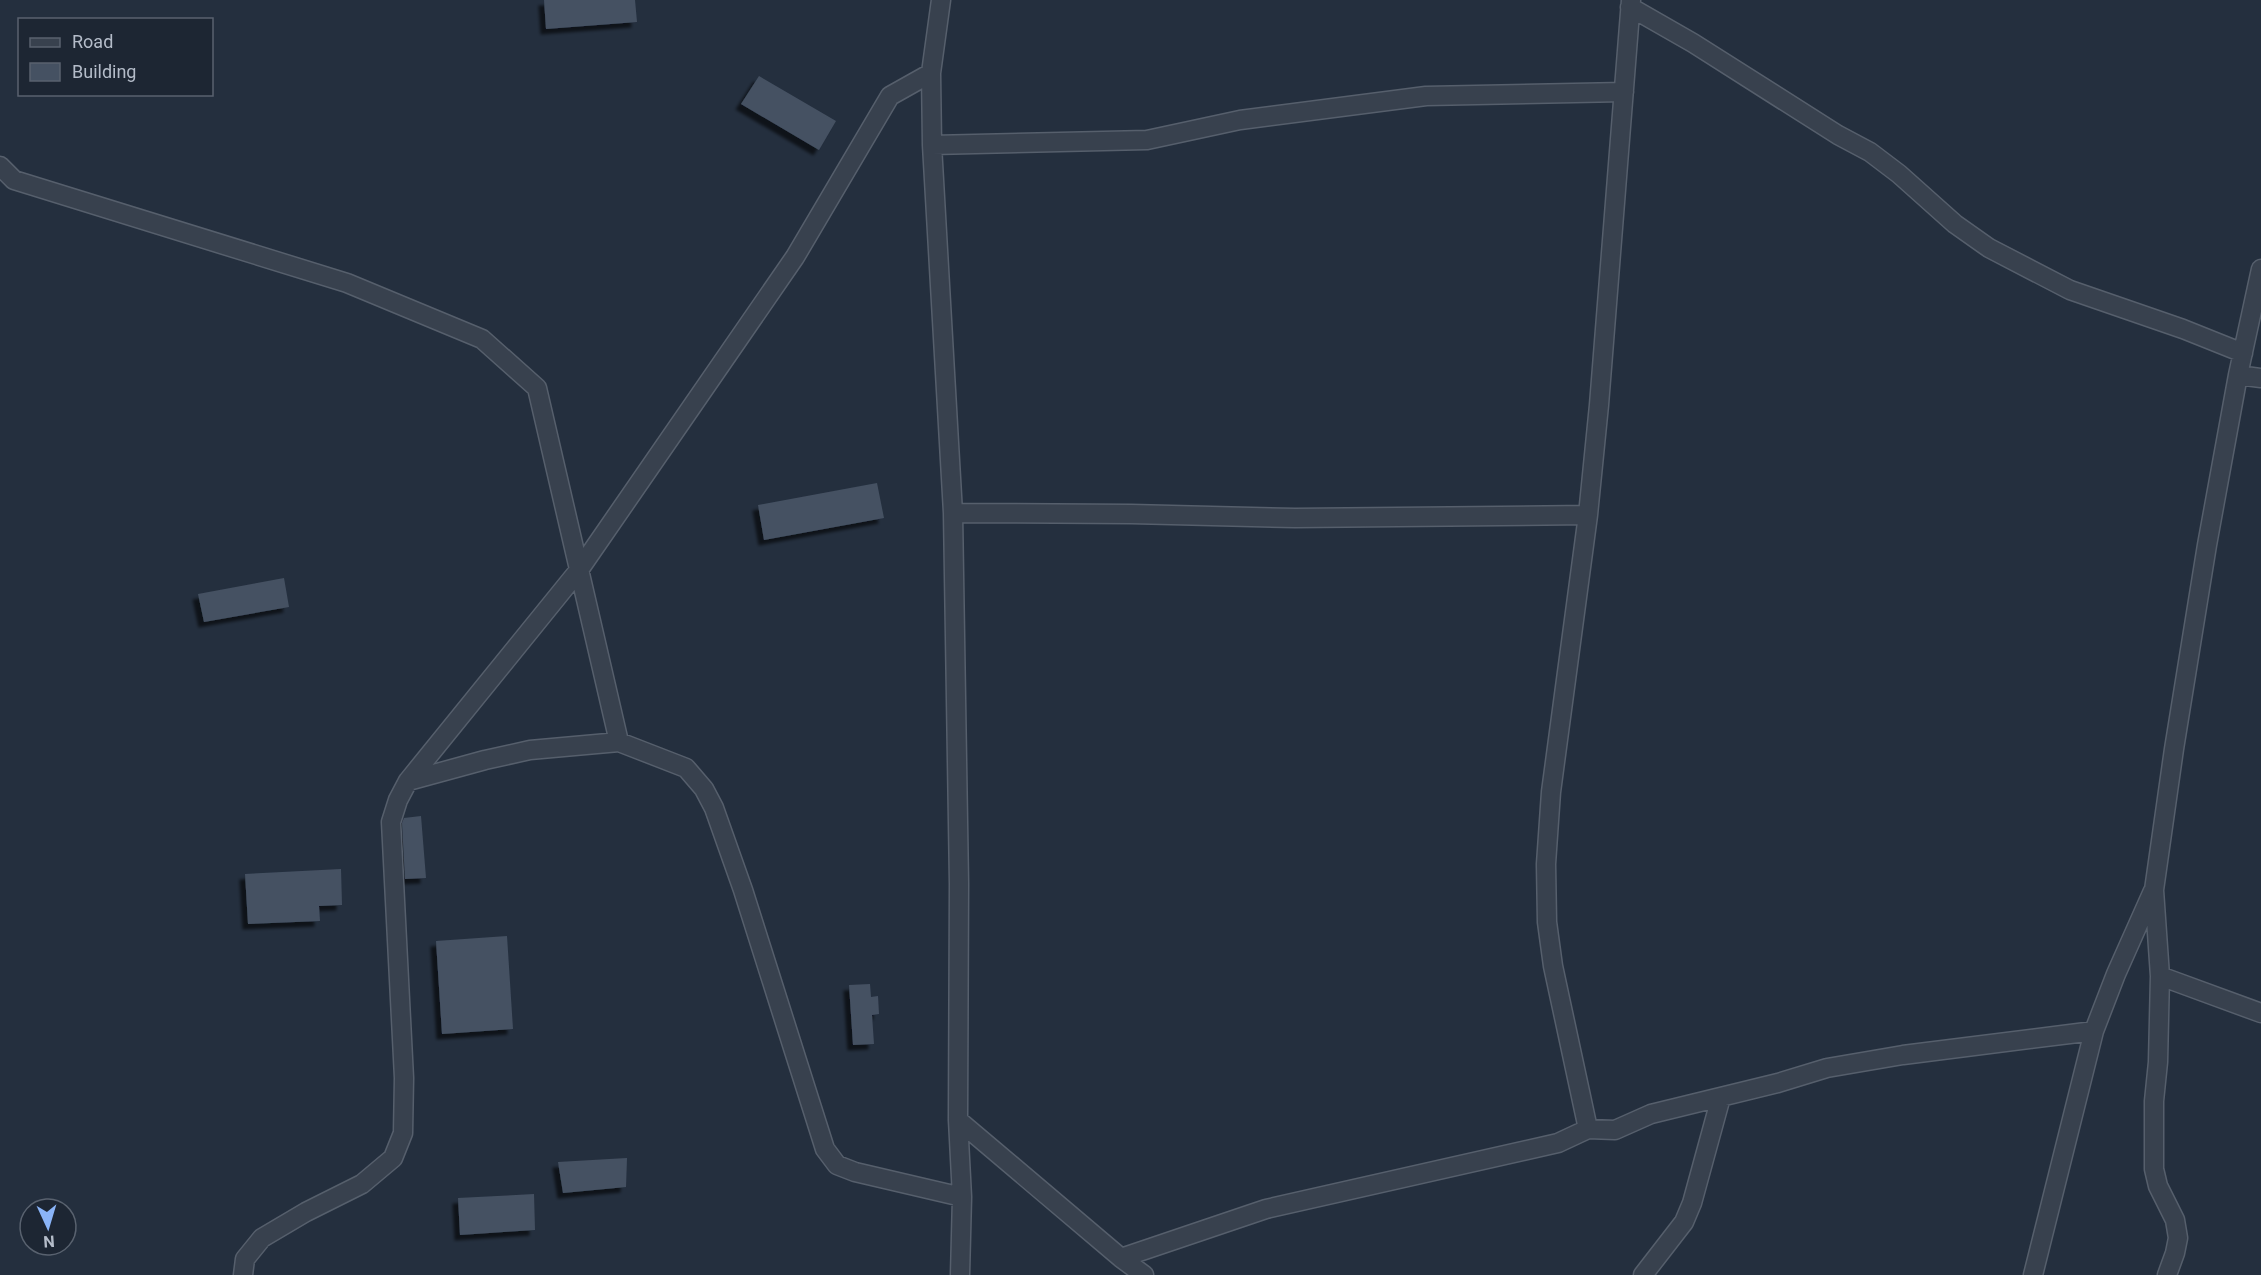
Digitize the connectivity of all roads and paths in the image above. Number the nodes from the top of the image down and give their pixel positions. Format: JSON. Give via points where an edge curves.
{"nodes":[{"id":1,"x":941,"y":0,"type":"edge"},
{"id":2,"x":1630,"y":3,"type":"edge"},
{"id":3,"x":931,"y":73,"type":"junction"},
{"id":4,"x":1624,"y":92,"type":"junction"},
{"id":5,"x":932,"y":145,"type":"junction"},
{"id":6,"x":0,"y":166,"type":"edge"},
{"id":7,"x":2261,"y":269,"type":"edge"},
{"id":8,"x":2243,"y":352,"type":"junction"},
{"id":9,"x":2238,"y":375,"type":"junction"},
{"id":10,"x":2261,"y":378,"type":"edge"},
{"id":11,"x":953,"y":513,"type":"junction"},
{"id":12,"x":1588,"y":515,"type":"junction"},
{"id":13,"x":579,"y":570,"type":"junction"},
{"id":14,"x":619,"y":742,"type":"junction"},
{"id":15,"x":408,"y":782,"type":"junction"},
{"id":16,"x":2154,"y":890,"type":"junction"},
{"id":17,"x":2160,"y":976,"type":"junction"},
{"id":18,"x":2261,"y":1012,"type":"edge"},
{"id":19,"x":2094,"y":1031,"type":"junction"},
{"id":20,"x":1721,"y":1097,"type":"junction"},
{"id":21,"x":958,"y":1120,"type":"junction"},
{"id":22,"x":1588,"y":1129,"type":"junction"},
{"id":23,"x":962,"y":1197,"type":"junction"},
{"id":24,"x":1121,"y":1258,"type":"junction"},
{"id":25,"x":243,"y":1275,"type":"edge"},
{"id":26,"x":960,"y":1275,"type":"edge"},
{"id":27,"x":1144,"y":1275,"type":"edge"},
{"id":28,"x":1643,"y":1275,"type":"edge"},
{"id":29,"x":2033,"y":1275,"type":"edge"},
{"id":30,"x":2167,"y":1275,"type":"edge"}],
"edges":[{"from":1,"to":3,"type":"street"},
{"from":2,"to":4,"type":"street"},
{"from":2,"to":8,"type":"street","via":[[1870,152],[1989,248],[2070,290]]},
{"from":3,"to":5,"type":"street"},
{"from":3,"to":13,"type":"street","via":[[890,96],[795,257]]},
{"from":4,"to":5,"type":"street","via":[[1426,96],[1240,120],[1147,140]]},
{"from":4,"to":12,"type":"street"},
{"from":5,"to":11,"type":"street"},
{"from":6,"to":13,"type":"street","via":[[14,180],[347,284],[482,339],[537,388]]},
{"from":7,"to":8,"type":"street"},
{"from":8,"to":9,"type":"street"},
{"from":9,"to":10,"type":"street"},
{"from":9,"to":16,"type":"street"},
{"from":11,"to":12,"type":"street","via":[[1295,518]]},
{"from":11,"to":21,"type":"street","via":[[959,873]]},
{"from":12,"to":22,"type":"street","via":[[1551,792],[1546,864],[1552,966]]},
{"from":13,"to":14,"type":"street"},
{"from":13,"to":15,"type":"street"},
{"from":14,"to":15,"type":"street","via":[[530,750]]},
{"from":14,"to":23,"type":"street","via":[[686,768],[714,808],[825,1149],[837,1165]]},
{"from":15,"to":25,"type":"street","via":[[391,822],[404,1078],[403,1133],[393,1158],[362,1184],[262,1238],[245,1259]]},
{"from":16,"to":17,"type":"street"},
{"from":16,"to":19,"type":"street"},
{"from":17,"to":18,"type":"street"},
{"from":17,"to":30,"type":"street","via":[[2154,1168],[2178,1238]]},
{"from":19,"to":20,"type":"street","via":[[1827,1068]]},
{"from":19,"to":29,"type":"street"},
{"from":20,"to":22,"type":"street","via":[[1651,1114],[1615,1130]]},
{"from":20,"to":28,"type":"street","via":[[1684,1222]]},
{"from":21,"to":23,"type":"street"},
{"from":21,"to":24,"type":"street"},
{"from":22,"to":24,"type":"street","via":[[1558,1143],[1266,1209]]},
{"from":23,"to":26,"type":"street"},
{"from":24,"to":27,"type":"street"}]}
